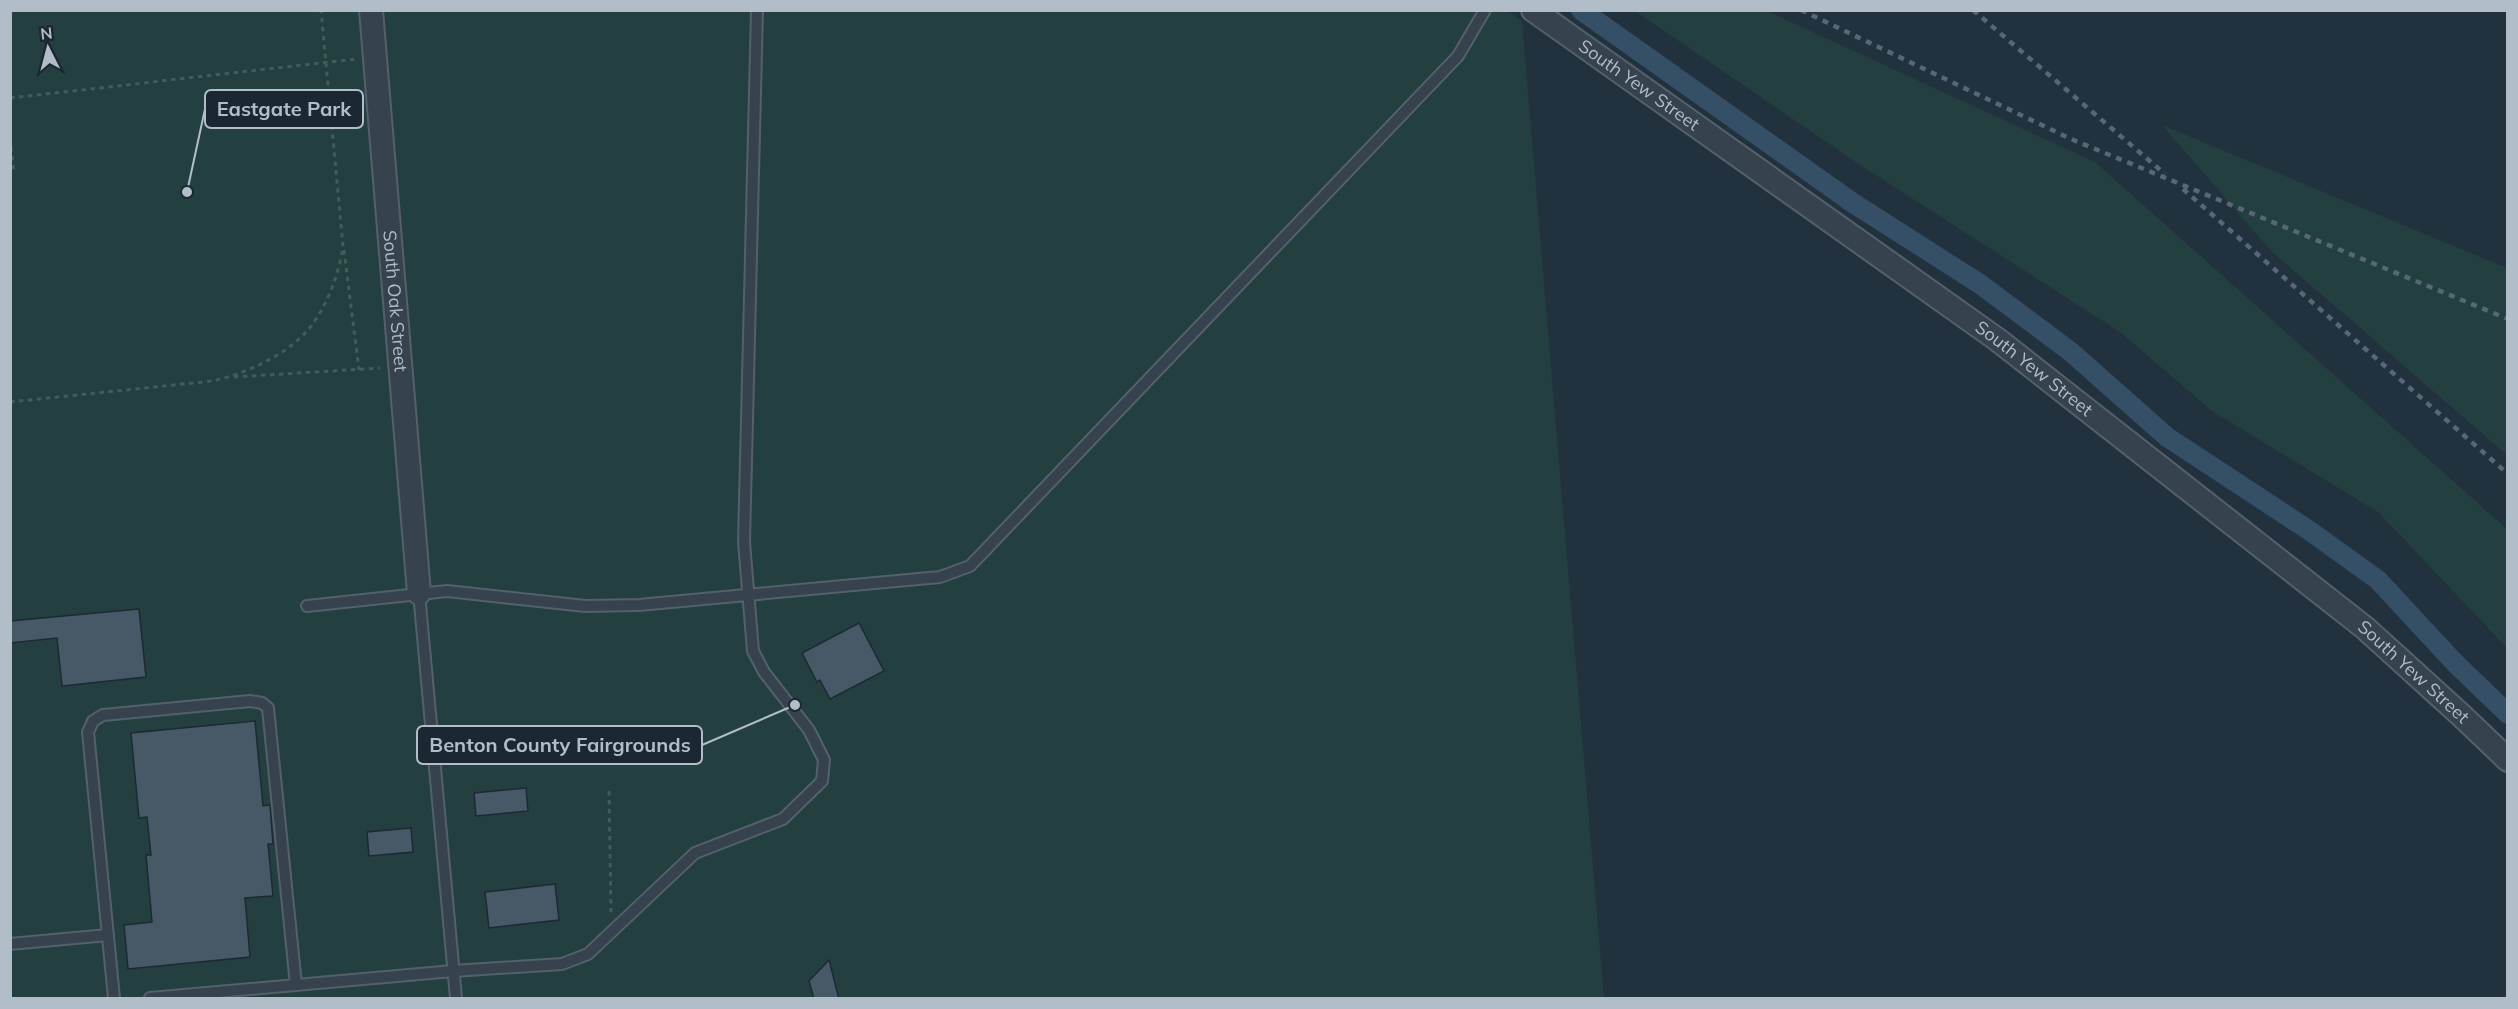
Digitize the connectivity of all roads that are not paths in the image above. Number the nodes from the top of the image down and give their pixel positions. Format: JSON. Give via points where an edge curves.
{"nodes":[{"id":1,"x":371,"y":10,"type":"edge"},
{"id":2,"x":757,"y":10,"type":"edge"},
{"id":3,"x":1485,"y":10,"type":"edge"},
{"id":4,"x":1533,"y":10,"type":"edge"},
{"id":5,"x":419,"y":593,"type":"junction"},
{"id":6,"x":747,"y":596,"type":"junction"},
{"id":7,"x":307,"y":606,"type":"dead end"},
{"id":8,"x":2508,"y":760,"type":"edge"},
{"id":9,"x":108,"y":936,"type":"junction"},
{"id":10,"x":10,"y":944,"type":"edge"},
{"id":11,"x":453,"y":971,"type":"junction"},
{"id":12,"x":296,"y":985,"type":"junction"},
{"id":13,"x":273,"y":993,"type":"edge"},
{"id":14,"x":114,"y":999,"type":"edge"},
{"id":15,"x":150,"y":999,"type":"edge"},
{"id":16,"x":456,"y":999,"type":"edge"}],
"edges":[{"from":1,"to":5,"type":"street","name":"South Oak Street"},
{"from":2,"to":6,"type":"lane","via":[[744,542]]},
{"from":3,"to":6,"type":"lane","via":[[1458,56],[970,566],[940,577]]},
{"from":4,"to":8,"type":"street","name":"South Yew Street","via":[[1998,340],[2365,628]]},
{"from":5,"to":6,"type":"lane","via":[[475,593],[585,606]]},
{"from":5,"to":7,"type":"lane"},
{"from":5,"to":11,"type":"lane"},
{"from":6,"to":11,"type":"lane","via":[[753,651],[764,672],[810,730],[824,760],[822,781],[783,819],[695,853],[588,954],[562,964]]},
{"from":9,"to":10,"type":"lane"},
{"from":9,"to":12,"type":"lane","via":[[88,732],[93,721],[103,715],[262,703],[268,708]]},
{"from":9,"to":14,"type":"lane"},
{"from":11,"to":12,"type":"lane"},
{"from":11,"to":16,"type":"lane"},
{"from":12,"to":13,"type":"lane"},
{"from":13,"to":15,"type":"lane"}]}
